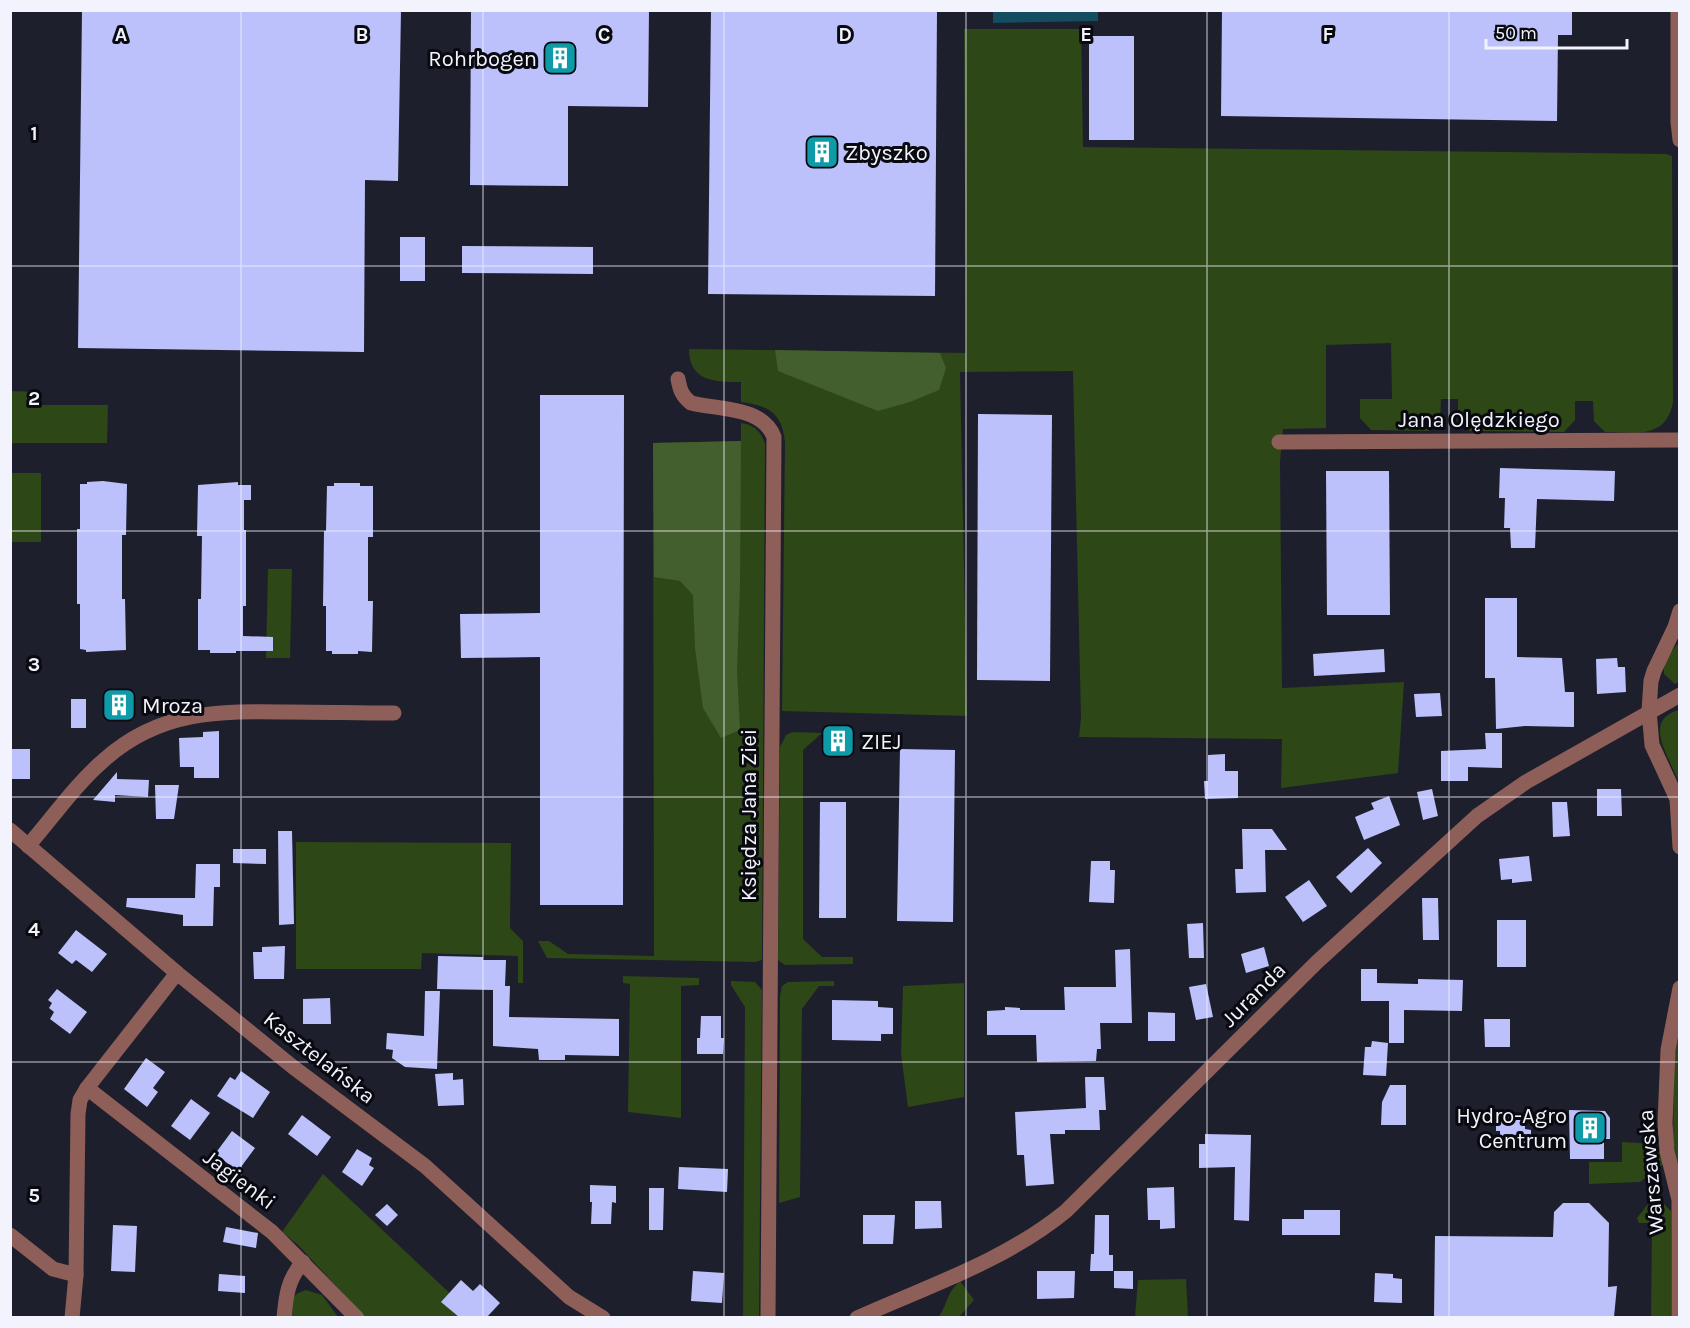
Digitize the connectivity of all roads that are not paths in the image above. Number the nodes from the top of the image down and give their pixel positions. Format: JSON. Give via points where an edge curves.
{"nodes":[{"id":1,"x":1678,"y":10,"type":"edge"},
{"id":2,"x":1680,"y":140,"type":"edge"},
{"id":3,"x":678,"y":379,"type":"dead end"},
{"id":4,"x":1680,"y":440,"type":"edge"},
{"id":5,"x":1279,"y":442,"type":"dead end"},
{"id":6,"x":1680,"y":611,"type":"edge"},
{"id":7,"x":1680,"y":695,"type":"edge"},
{"id":8,"x":1649,"y":711,"type":"junction"},
{"id":9,"x":394,"y":713,"type":"dead end"},
{"id":10,"x":10,"y":830,"type":"edge"},
{"id":11,"x":28,"y":846,"type":"junction"},
{"id":12,"x":1680,"y":848,"type":"edge"},
{"id":13,"x":177,"y":973,"type":"junction"},
{"id":14,"x":1680,"y":988,"type":"edge"},
{"id":15,"x":87,"y":1088,"type":"junction"},
{"id":16,"x":10,"y":1235,"type":"edge"},
{"id":17,"x":303,"y":1262,"type":"junction"},
{"id":18,"x":76,"y":1275,"type":"junction"},
{"id":19,"x":72,"y":1317,"type":"edge"},
{"id":20,"x":284,"y":1317,"type":"edge"},
{"id":21,"x":357,"y":1317,"type":"edge"},
{"id":22,"x":603,"y":1317,"type":"edge"},
{"id":23,"x":768,"y":1317,"type":"edge"},
{"id":24,"x":857,"y":1317,"type":"edge"},
{"id":25,"x":1679,"y":1317,"type":"edge"}],
"edges":[{"from":1,"to":2,"type":"street"},
{"from":3,"to":23,"type":"street","name":"Księdza Jana Ziei","via":[[684,398],[691,403],[753,416],[770,428],[774,438]]},
{"from":4,"to":5,"type":"street","name":"Jana Olędzkiego"},
{"from":6,"to":8,"type":"street","via":[[1654,671]]},
{"from":7,"to":8,"type":"street","name":"Juranda"},
{"from":8,"to":12,"type":"street","via":[[1652,745],[1677,799]]},
{"from":8,"to":24,"type":"street","name":"Juranda","via":[[1526,782],[1477,816],[1317,962],[1041,1232],[980,1264]]},
{"from":9,"to":11,"type":"street","via":[[226,711],[169,722],[129,741],[104,759]]},
{"from":10,"to":11,"type":"street","name":"Kasztelańska"},
{"from":11,"to":13,"type":"street","name":"Kasztelańska"},
{"from":13,"to":15,"type":"street"},
{"from":13,"to":22,"type":"street","name":"Kasztelańska","via":[[425,1166],[569,1297]]},
{"from":14,"to":25,"type":"street","name":"Warszawska","via":[[1668,1050],[1665,1123],[1667,1151],[1679,1200]]},
{"from":15,"to":17,"type":"street","name":"Jagienki","via":[[272,1232]]},
{"from":15,"to":18,"type":"street","via":[[80,1100],[77,1129]]},
{"from":16,"to":18,"type":"street","via":[[53,1269]]},
{"from":17,"to":20,"type":"street","via":[[288,1284]]},
{"from":17,"to":21,"type":"street","name":"Jagienki"},
{"from":18,"to":19,"type":"street"}]}
